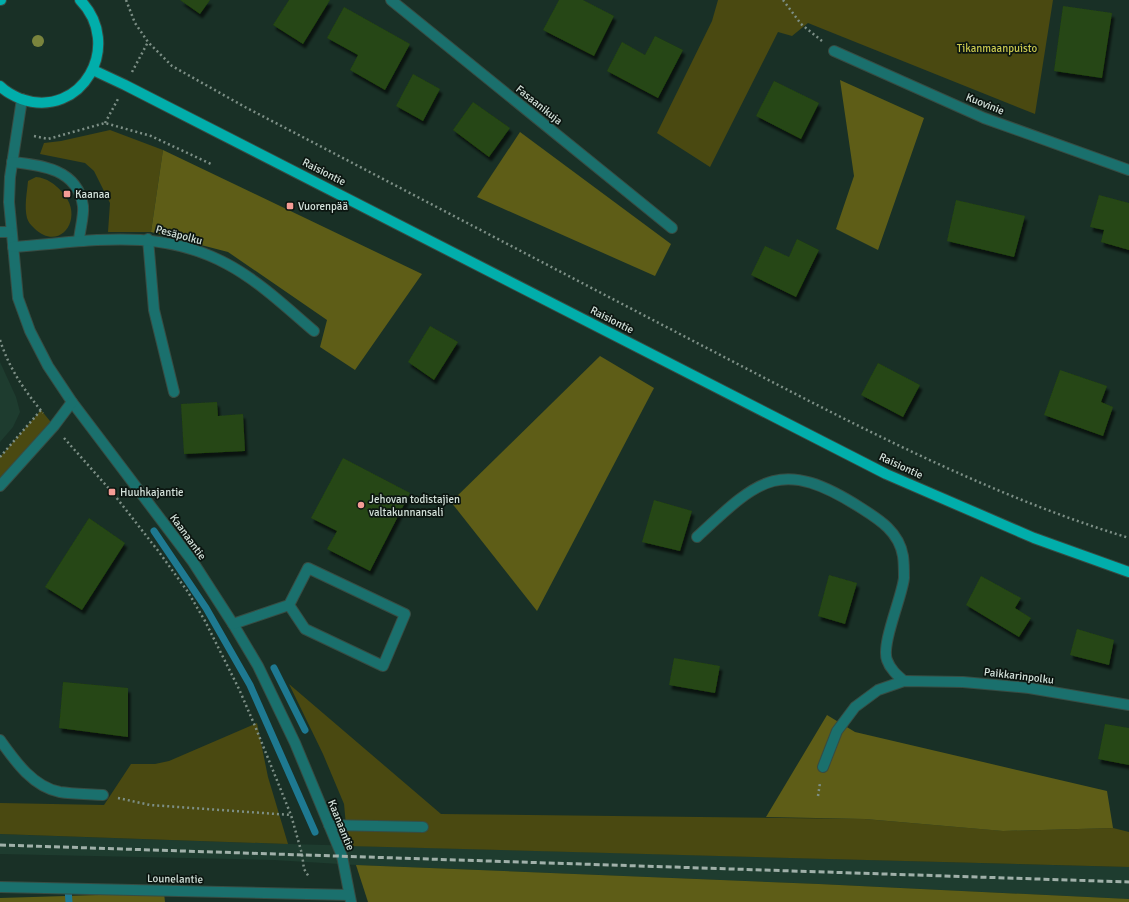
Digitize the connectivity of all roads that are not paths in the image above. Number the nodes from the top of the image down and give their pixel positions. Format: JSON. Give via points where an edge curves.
{"nodes":[{"id":1,"x":80,"y":0,"type":"edge"},
{"id":2,"x":391,"y":0,"type":"edge"},
{"id":3,"x":834,"y":51,"type":"road end"},
{"id":4,"x":92,"y":70,"type":"junction"},
{"id":5,"x":0,"y":86,"type":"edge"},
{"id":6,"x":22,"y":99,"type":"junction"},
{"id":7,"x":12,"y":162,"type":"junction"},
{"id":8,"x":1129,"y":170,"type":"edge"},
{"id":9,"x":672,"y":228,"type":"dead end"},
{"id":10,"x":0,"y":232,"type":"edge"},
{"id":11,"x":11,"y":232,"type":"junction"},
{"id":12,"x":148,"y":239,"type":"junction"},
{"id":13,"x":79,"y":240,"type":"junction"},
{"id":14,"x":13,"y":247,"type":"junction"},
{"id":15,"x":314,"y":331,"type":"dead end"},
{"id":16,"x":174,"y":392,"type":"dead end"},
{"id":17,"x":72,"y":402,"type":"junction"},
{"id":18,"x":0,"y":486,"type":"edge"},
{"id":19,"x":697,"y":537,"type":"dead end"},
{"id":20,"x":1129,"y":572,"type":"edge"},
{"id":21,"x":289,"y":605,"type":"junction"},
{"id":22,"x":233,"y":624,"type":"junction"},
{"id":23,"x":904,"y":681,"type":"junction"},
{"id":24,"x":1129,"y":705,"type":"edge"},
{"id":25,"x":0,"y":740,"type":"edge"},
{"id":26,"x":823,"y":767,"type":"dead end"},
{"id":27,"x":103,"y":795,"type":"road end"},
{"id":28,"x":329,"y":824,"type":"junction"},
{"id":29,"x":423,"y":827,"type":"dead end"},
{"id":30,"x":0,"y":887,"type":"edge"},
{"id":31,"x":350,"y":898,"type":"edge"}],
"edges":[{"from":1,"to":4,"type":"main road","via":[[87,7],[99,34],[99,48]]},
{"from":2,"to":9,"type":"street","name":"Fasaanikuja"},
{"from":3,"to":8,"type":"street","name":"Kuovinie","via":[[984,118]]},
{"from":4,"to":6,"type":"main road","via":[[80,87],[62,98],[42,102]]},
{"from":4,"to":20,"type":"main road","name":"Raisiontie","via":[[886,474],[1034,538]]},
{"from":5,"to":6,"type":"main road"},
{"from":6,"to":7,"type":"street","name":"Kaanaantie"},
{"from":7,"to":11,"type":"street","name":"Kaanaantie","via":[[9,202]]},
{"from":7,"to":13,"type":"street","via":[[45,166],[58,171],[75,187],[83,207]]},
{"from":10,"to":11,"type":"street"},
{"from":11,"to":14,"type":"street","name":"Kaanaantie"},
{"from":12,"to":13,"type":"street","name":"Pesäpolku"},
{"from":12,"to":15,"type":"street","name":"Pesäpolku","via":[[194,250],[228,264],[258,284]]},
{"from":12,"to":16,"type":"street","via":[[154,310]]},
{"from":13,"to":14,"type":"street","name":"Pesäpolku"},
{"from":14,"to":17,"type":"street","name":"Kaanaantie","via":[[18,298],[30,331],[48,366]]},
{"from":17,"to":18,"type":"street"},
{"from":17,"to":22,"type":"street","name":"Kaanaantie","via":[[192,562]]},
{"from":19,"to":23,"type":"street","via":[[736,500],[762,484],[783,478],[806,480],[838,493],[876,517],[895,533],[903,555],[904,578],[887,644],[886,659],[893,671]]},
{"from":21,"to":21,"type":"street","via":[[308,568],[405,614],[383,666],[305,629]]},
{"from":21,"to":22,"type":"street"},
{"from":22,"to":28,"type":"street","name":"Kaanaantie","via":[[290,732]]},
{"from":23,"to":24,"type":"street","name":"Paikkarinpolku","via":[[963,682],[1029,688]]},
{"from":23,"to":26,"type":"street","via":[[878,690],[855,707],[837,731]]},
{"from":25,"to":27,"type":"street","via":[[26,773],[41,784],[59,792]]},
{"from":28,"to":29,"type":"street"},
{"from":28,"to":31,"type":"street","name":"Kaanaantie","via":[[342,856]]},
{"from":30,"to":31,"type":"street","name":"Lounelantie","via":[[321,894]]}]}
